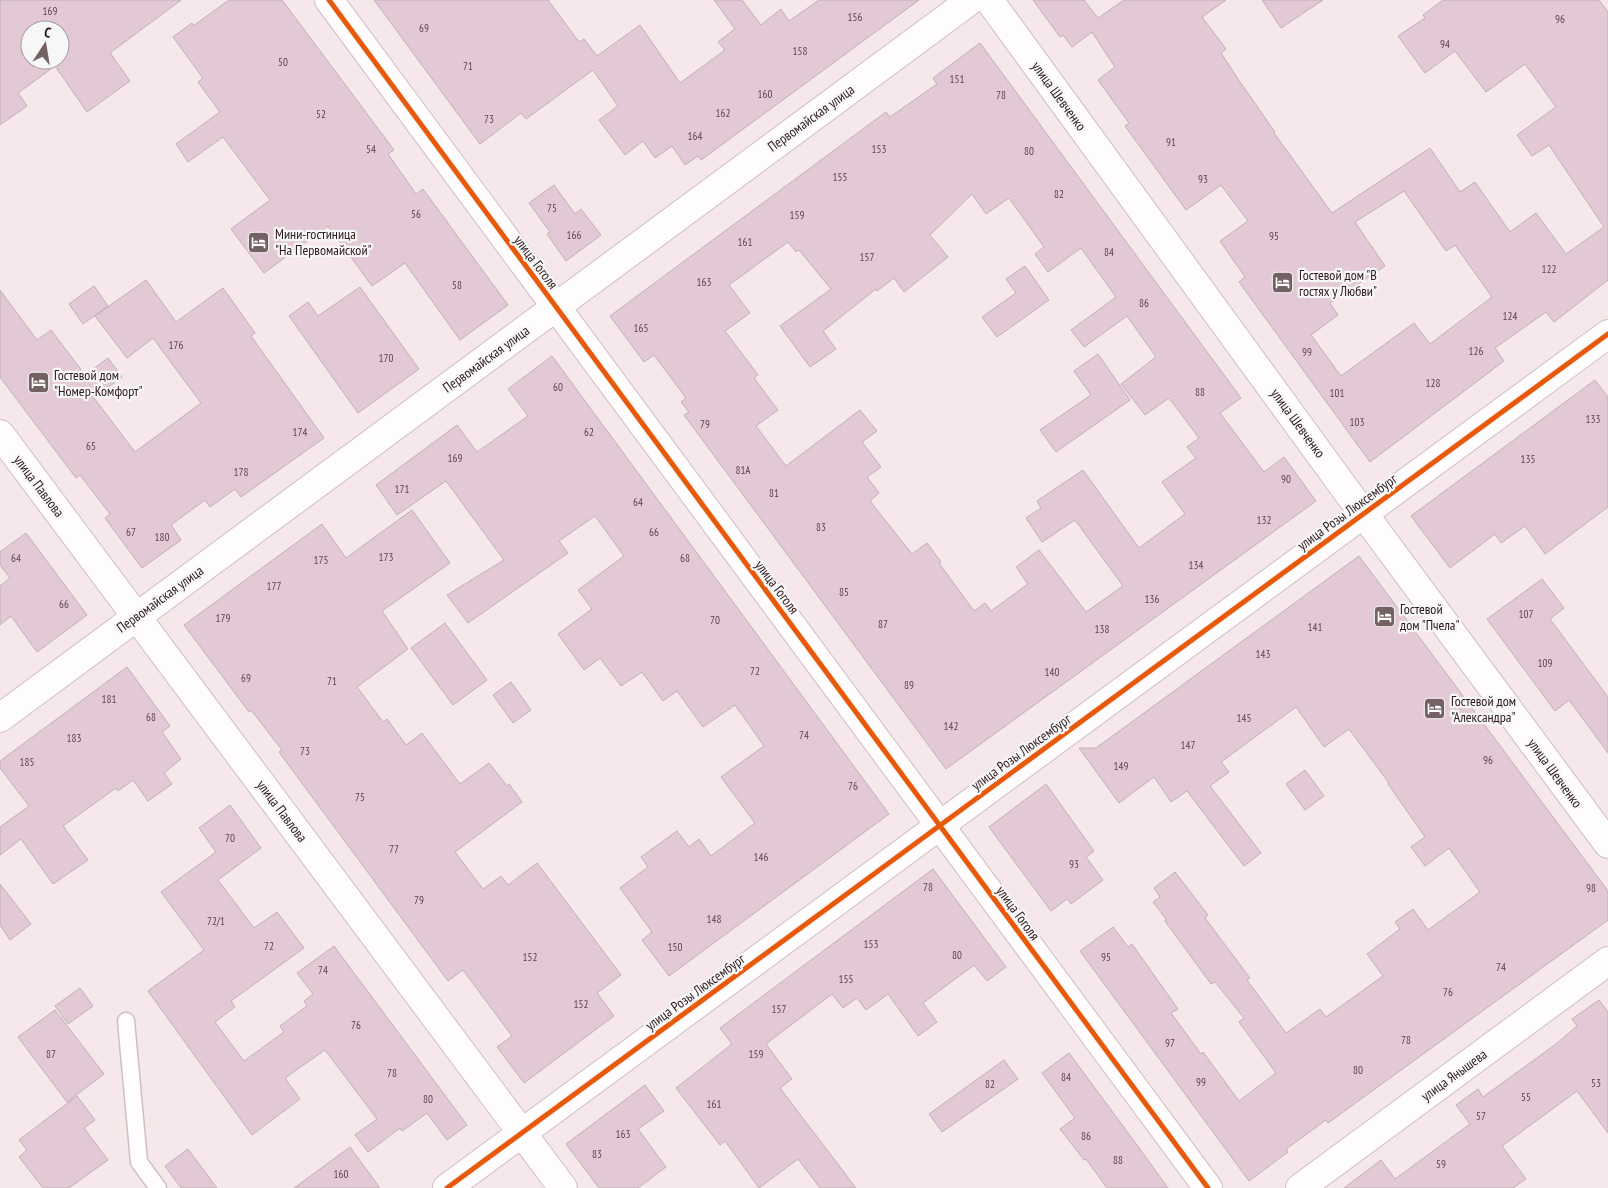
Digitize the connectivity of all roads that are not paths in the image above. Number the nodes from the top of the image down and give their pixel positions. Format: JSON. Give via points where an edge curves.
{"nodes":[{"id":1,"x":329,"y":0,"type":"edge"},
{"id":2,"x":971,"y":0,"type":"edge"},
{"id":3,"x":989,"y":0,"type":"edge"},
{"id":4,"x":556,"y":307,"type":"junction"},
{"id":5,"x":1608,"y":334,"type":"edge"},
{"id":6,"x":0,"y":434,"type":"edge"},
{"id":7,"x":1364,"y":513,"type":"junction"},
{"id":8,"x":137,"y":617,"type":"junction"},
{"id":9,"x":0,"y":718,"type":"edge"},
{"id":10,"x":939,"y":826,"type":"junction"},
{"id":11,"x":1608,"y":844,"type":"edge"},
{"id":12,"x":1608,"y":961,"type":"edge"},
{"id":13,"x":126,"y":1021,"type":"dead end"},
{"id":14,"x":522,"y":1133,"type":"junction"},
{"id":15,"x":158,"y":1188,"type":"edge"},
{"id":16,"x":447,"y":1188,"type":"edge"},
{"id":17,"x":563,"y":1188,"type":"edge"},
{"id":18,"x":1208,"y":1188,"type":"edge"},
{"id":19,"x":1300,"y":1188,"type":"edge"}],
"edges":[{"from":1,"to":4,"type":"street","name":"улица Гоголя"},
{"from":2,"to":4,"type":"street","name":"Первомайская улица"},
{"from":3,"to":7,"type":"street","name":"улица Шевченко"},
{"from":4,"to":8,"type":"street","name":"Первомайская улица"},
{"from":4,"to":10,"type":"street","name":"улица Гоголя"},
{"from":5,"to":7,"type":"street","name":"улица Розы Люксембург"},
{"from":6,"to":8,"type":"street","name":"улица Павлова"},
{"from":7,"to":10,"type":"street","name":"улица Розы Люксембург"},
{"from":7,"to":11,"type":"street","name":"улица Шевченко"},
{"from":8,"to":9,"type":"street","name":"Первомайская улица"},
{"from":8,"to":14,"type":"street","name":"улица Павлова"},
{"from":10,"to":14,"type":"street","name":"улица Розы Люксембург"},
{"from":10,"to":18,"type":"street","name":"улица Гоголя"},
{"from":12,"to":19,"type":"street","name":"улица Янышева"},
{"from":13,"to":15,"type":"lane","via":[[139,1162]]},
{"from":14,"to":16,"type":"street","name":"улица Розы Люксембург"},
{"from":14,"to":17,"type":"street","name":"улица Павлова"}]}
